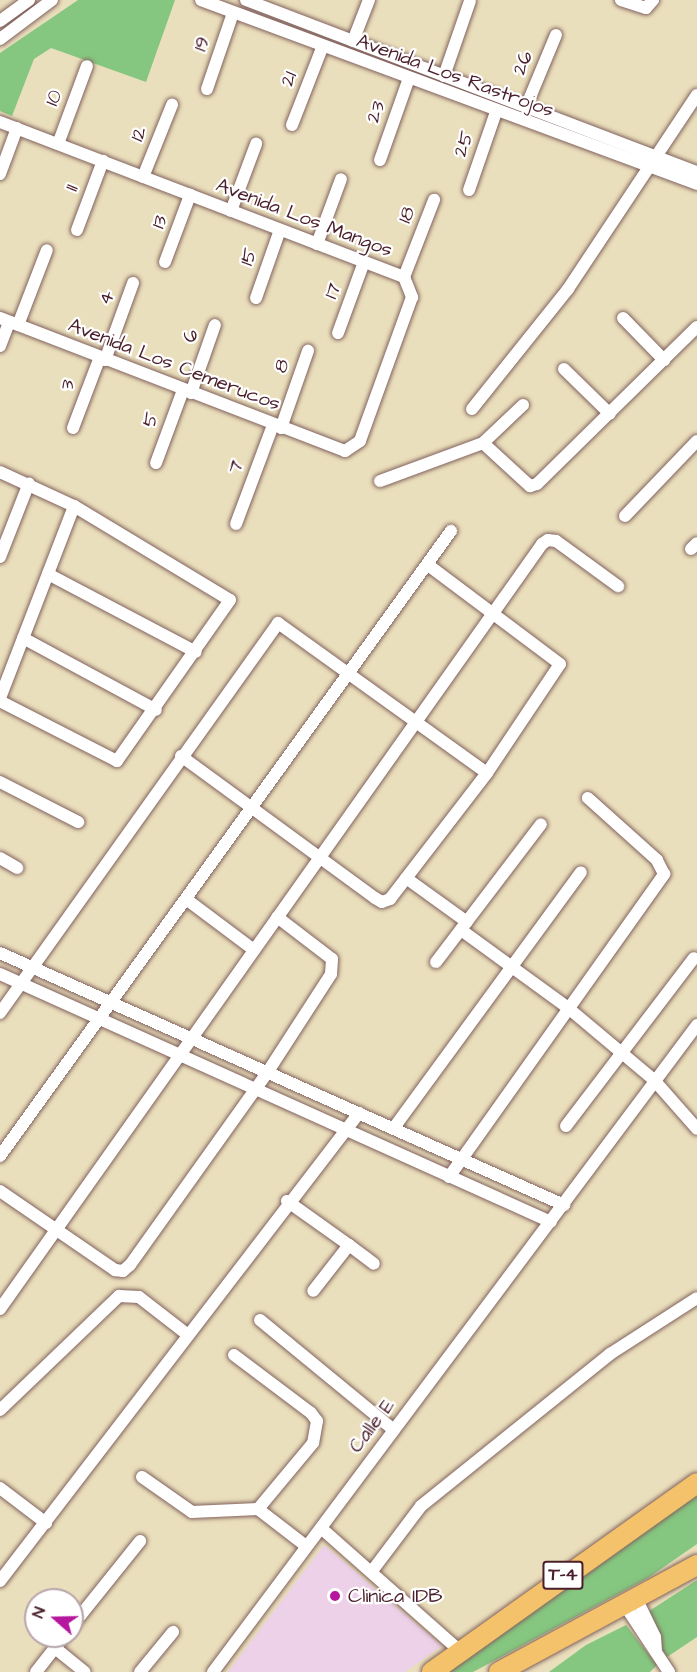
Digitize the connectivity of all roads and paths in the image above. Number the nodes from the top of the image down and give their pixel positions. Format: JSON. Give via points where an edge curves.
{"nodes":[{"id":1,"x":29,"y":0,"type":"edge"},
{"id":2,"x":52,"y":0,"type":"edge"},
{"id":3,"x":201,"y":0,"type":"edge"},
{"id":4,"x":246,"y":0,"type":"edge"},
{"id":5,"x":369,"y":0,"type":"edge"},
{"id":6,"x":621,"y":0,"type":"edge"},
{"id":7,"x":652,"y":0,"type":"edge"},
{"id":8,"x":470,"y":1,"type":"edge"},
{"id":9,"x":266,"y":4,"type":"edge"},
{"id":10,"x":233,"y":13,"type":"junction"},
{"id":11,"x":0,"y":21,"type":"edge"},
{"id":12,"x":556,"y":35,"type":"dead end"},
{"id":13,"x":0,"y":39,"type":"edge"},
{"id":14,"x":353,"y":41,"type":"junction"},
{"id":15,"x":322,"y":48,"type":"junction"},
{"id":16,"x":87,"y":66,"type":"dead end"},
{"id":17,"x":444,"y":76,"type":"junction"},
{"id":18,"x":409,"y":78,"type":"junction"},
{"id":19,"x":207,"y":89,"type":"dead end"},
{"id":20,"x":697,"y":95,"type":"edge"},
{"id":21,"x":172,"y":105,"type":"dead end"},
{"id":22,"x":526,"y":107,"type":"junction"},
{"id":23,"x":496,"y":112,"type":"junction"},
{"id":24,"x":0,"y":122,"type":"edge"},
{"id":25,"x":292,"y":125,"type":"dead end"},
{"id":26,"x":17,"y":128,"type":"junction"},
{"id":27,"x":58,"y":144,"type":"junction"},
{"id":28,"x":256,"y":144,"type":"dead end"},
{"id":29,"x":380,"y":160,"type":"dead end"},
{"id":30,"x":103,"y":161,"type":"junction"},
{"id":31,"x":654,"y":163,"type":"junction"},
{"id":32,"x":697,"y":172,"type":"edge"},
{"id":33,"x":0,"y":174,"type":"edge"},
{"id":34,"x":143,"y":177,"type":"junction"},
{"id":35,"x":341,"y":179,"type":"dead end"},
{"id":36,"x":697,"y":184,"type":"edge"},
{"id":37,"x":469,"y":190,"type":"dead end"},
{"id":38,"x":190,"y":195,"type":"junction"},
{"id":39,"x":434,"y":200,"type":"dead end"},
{"id":40,"x":231,"y":211,"type":"junction"},
{"id":41,"x":77,"y":230,"type":"dead end"},
{"id":42,"x":280,"y":230,"type":"junction"},
{"id":43,"x":317,"y":244,"type":"junction"},
{"id":44,"x":47,"y":249,"type":"dead end"},
{"id":45,"x":165,"y":262,"type":"dead end"},
{"id":46,"x":364,"y":262,"type":"junction"},
{"id":47,"x":404,"y":278,"type":"junction"},
{"id":48,"x":133,"y":283,"type":"dead end"},
{"id":49,"x":256,"y":298,"type":"dead end"},
{"id":50,"x":623,"y":318,"type":"dead end"},
{"id":51,"x":9,"y":322,"type":"edge"},
{"id":52,"x":215,"y":325,"type":"dead end"},
{"id":53,"x":697,"y":327,"type":"edge"},
{"id":54,"x":338,"y":333,"type":"dead end"},
{"id":55,"x":0,"y":346,"type":"edge"},
{"id":56,"x":308,"y":351,"type":"dead end"},
{"id":57,"x":103,"y":358,"type":"junction"},
{"id":58,"x":664,"y":360,"type":"junction"},
{"id":59,"x":564,"y":369,"type":"dead end"},
{"id":60,"x":187,"y":391,"type":"junction"},
{"id":61,"x":523,"y":405,"type":"dead end"},
{"id":62,"x":472,"y":409,"type":"dead end"},
{"id":63,"x":610,"y":414,"type":"junction"},
{"id":64,"x":277,"y":427,"type":"junction"},
{"id":65,"x":73,"y":428,"type":"dead end"},
{"id":66,"x":697,"y":441,"type":"edge"},
{"id":67,"x":483,"y":443,"type":"junction"},
{"id":68,"x":335,"y":448,"type":"joint"},
{"id":69,"x":156,"y":463,"type":"dead end"},
{"id":70,"x":0,"y":472,"type":"edge"},
{"id":71,"x":380,"y":481,"type":"dead end"},
{"id":72,"x":29,"y":483,"type":"junction"},
{"id":73,"x":74,"y":506,"type":"junction"},
{"id":74,"x":625,"y":516,"type":"dead end"},
{"id":75,"x":236,"y":524,"type":"dead end"},
{"id":76,"x":451,"y":531,"type":"dead end"},
{"id":77,"x":0,"y":557,"type":"edge"},
{"id":78,"x":427,"y":564,"type":"junction"},
{"id":79,"x":48,"y":574,"type":"junction"},
{"id":80,"x":618,"y":586,"type":"dead end"},
{"id":81,"x":494,"y":614,"type":"junction"},
{"id":82,"x":23,"y":638,"type":"junction"},
{"id":83,"x":196,"y":652,"type":"junction"},
{"id":84,"x":348,"y":671,"type":"junction"},
{"id":85,"x":0,"y":699,"type":"edge"},
{"id":86,"x":156,"y":710,"type":"junction"},
{"id":87,"x":417,"y":721,"type":"junction"},
{"id":88,"x":181,"y":756,"type":"junction"},
{"id":89,"x":487,"y":773,"type":"junction"},
{"id":90,"x":0,"y":782,"type":"edge"},
{"id":91,"x":588,"y":798,"type":"dead end"},
{"id":92,"x":250,"y":808,"type":"junction"},
{"id":93,"x":78,"y":822,"type":"dead end"},
{"id":94,"x":541,"y":824,"type":"dead end"},
{"id":95,"x":318,"y":856,"type":"junction"},
{"id":96,"x":1,"y":862,"type":"edge"},
{"id":97,"x":17,"y":868,"type":"dead end"},
{"id":98,"x":581,"y":872,"type":"dead end"},
{"id":99,"x":406,"y":878,"type":"junction"},
{"id":100,"x":186,"y":899,"type":"junction"},
{"id":101,"x":276,"y":917,"type":"junction"},
{"id":102,"x":464,"y":926,"type":"junction"},
{"id":103,"x":254,"y":950,"type":"junction"},
{"id":104,"x":0,"y":953,"type":"edge"},
{"id":105,"x":694,"y":958,"type":"dead end"},
{"id":106,"x":436,"y":962,"type":"dead end"},
{"id":107,"x":512,"y":966,"type":"junction"},
{"id":108,"x":32,"y":967,"type":"junction"},
{"id":109,"x":0,"y":974,"type":"edge"},
{"id":110,"x":21,"y":983,"type":"junction"},
{"id":111,"x":111,"y":1001,"type":"junction"},
{"id":112,"x":567,"y":1007,"type":"junction"},
{"id":113,"x":0,"y":1013,"type":"edge"},
{"id":114,"x":98,"y":1019,"type":"junction"},
{"id":115,"x":697,"y":1024,"type":"edge"},
{"id":116,"x":192,"y":1039,"type":"junction"},
{"id":117,"x":621,"y":1053,"type":"junction"},
{"id":118,"x":179,"y":1055,"type":"junction"},
{"id":119,"x":267,"y":1073,"type":"junction"},
{"id":120,"x":654,"y":1080,"type":"junction"},
{"id":121,"x":255,"y":1090,"type":"junction"},
{"id":122,"x":358,"y":1113,"type":"junction"},
{"id":123,"x":566,"y":1126,"type":"dead end"},
{"id":124,"x":393,"y":1129,"type":"junction"},
{"id":125,"x":697,"y":1129,"type":"edge"},
{"id":126,"x":344,"y":1131,"type":"junction"},
{"id":127,"x":0,"y":1156,"type":"edge"},
{"id":128,"x":460,"y":1160,"type":"junction"},
{"id":129,"x":449,"y":1177,"type":"junction"},
{"id":130,"x":0,"y":1191,"type":"edge"},
{"id":131,"x":287,"y":1201,"type":"junction"},
{"id":132,"x":564,"y":1205,"type":"junction"},
{"id":133,"x":551,"y":1222,"type":"junction"},
{"id":134,"x":55,"y":1228,"type":"junction"},
{"id":135,"x":349,"y":1245,"type":"junction"},
{"id":136,"x":374,"y":1264,"type":"dead end"},
{"id":137,"x":313,"y":1291,"type":"dead end"},
{"id":138,"x":697,"y":1298,"type":"edge"},
{"id":139,"x":0,"y":1309,"type":"edge"},
{"id":140,"x":260,"y":1320,"type":"dead end"},
{"id":141,"x":188,"y":1335,"type":"junction"},
{"id":142,"x":234,"y":1355,"type":"dead end"},
{"id":143,"x":0,"y":1410,"type":"edge"},
{"id":144,"x":394,"y":1430,"type":"junction"},
{"id":145,"x":142,"y":1477,"type":"dead end"},
{"id":146,"x":697,"y":1483,"type":"edge"},
{"id":147,"x":0,"y":1488,"type":"edge"},
{"id":148,"x":258,"y":1509,"type":"junction"},
{"id":149,"x":46,"y":1523,"type":"junction"},
{"id":150,"x":321,"y":1528,"type":"junction"},
{"id":151,"x":140,"y":1540,"type":"dead end"},
{"id":152,"x":306,"y":1546,"type":"junction"},
{"id":153,"x":697,"y":1565,"type":"edge"},
{"id":154,"x":372,"y":1571,"type":"junction"},
{"id":155,"x":0,"y":1581,"type":"edge"},
{"id":156,"x":630,"y":1601,"type":"junction"},
{"id":157,"x":84,"y":1611,"type":"edge"},
{"id":158,"x":173,"y":1632,"type":"dead end"},
{"id":159,"x":55,"y":1648,"type":"joint"},
{"id":160,"x":460,"y":1651,"type":"junction"},
{"id":161,"x":36,"y":1672,"type":"edge"},
{"id":162,"x":85,"y":1672,"type":"edge"},
{"id":163,"x":140,"y":1672,"type":"edge"},
{"id":164,"x":213,"y":1672,"type":"edge"},
{"id":165,"x":432,"y":1672,"type":"edge"},
{"id":166,"x":498,"y":1672,"type":"edge"},
{"id":167,"x":669,"y":1672,"type":"edge"}],
"edges":[{"from":1,"to":11,"type":"street"},
{"from":2,"to":13,"type":"street"},
{"from":3,"to":10,"type":"street","name":"Avenida Los Rastrojos"},
{"from":4,"to":9,"type":"street","name":"Avenida Los Rastrojos"},
{"from":5,"to":14,"type":"street"},
{"from":6,"to":7,"type":"street","via":[[646,8]]},
{"from":8,"to":17,"type":"street"},
{"from":9,"to":14,"type":"street","name":"Avenida Los Rastrojos"},
{"from":10,"to":15,"type":"street","name":"Avenida Los Rastrojos"},
{"from":10,"to":19,"type":"street","name":"19"},
{"from":12,"to":22,"type":"street","name":"26"},
{"from":14,"to":17,"type":"street","name":"Avenida Los Rastrojos"},
{"from":15,"to":18,"type":"street","name":"Avenida Los Rastrojos"},
{"from":15,"to":25,"type":"street","name":"21"},
{"from":16,"to":27,"type":"street","name":"10"},
{"from":17,"to":22,"type":"street","name":"Avenida Los Rastrojos"},
{"from":18,"to":23,"type":"street","name":"Avenida Los Rastrojos"},
{"from":18,"to":29,"type":"street","name":"23"},
{"from":20,"to":31,"type":"street"},
{"from":21,"to":34,"type":"street","name":"12"},
{"from":22,"to":31,"type":"street","name":"Avenida Los Rastrojos"},
{"from":23,"to":31,"type":"street","name":"Avenida Los Rastrojos"},
{"from":23,"to":37,"type":"street","name":"25"},
{"from":24,"to":26,"type":"street","name":"Avenida Los Mangos"},
{"from":26,"to":27,"type":"street","name":"Avenida Los Mangos"},
{"from":26,"to":33,"type":"street"},
{"from":27,"to":30,"type":"street","name":"Avenida Los Mangos"},
{"from":28,"to":40,"type":"street"},
{"from":30,"to":34,"type":"street","name":"Avenida Los Mangos"},
{"from":30,"to":41,"type":"street","name":"11"},
{"from":31,"to":32,"type":"street","name":"Avenida Los Rastrojos"},
{"from":31,"to":36,"type":"street","name":"Avenida Los Rastrojos"},
{"from":31,"to":62,"type":"street","via":[[568,289]]},
{"from":34,"to":38,"type":"street","name":"Avenida Los Mangos"},
{"from":35,"to":43,"type":"street"},
{"from":38,"to":40,"type":"street","name":"Avenida Los Mangos"},
{"from":38,"to":45,"type":"street","name":"13"},
{"from":39,"to":47,"type":"street","name":"18"},
{"from":40,"to":42,"type":"street","name":"Avenida Los Mangos"},
{"from":42,"to":43,"type":"street","name":"Avenida Los Mangos"},
{"from":42,"to":49,"type":"street","name":"15"},
{"from":43,"to":46,"type":"street","name":"Avenida Los Mangos"},
{"from":44,"to":51,"type":"street"},
{"from":46,"to":47,"type":"street","name":"Avenida Los Mangos"},
{"from":46,"to":54,"type":"street","name":"17"},
{"from":47,"to":68,"type":"street","name":"Avenida Los Mangos","via":[[411,297],[409,306],[360,441],[345,451]]},
{"from":48,"to":57,"type":"street","name":"4"},
{"from":50,"to":58,"type":"street"},
{"from":51,"to":55,"type":"street"},
{"from":51,"to":57,"type":"street","name":"Avenida Los Cemerucos"},
{"from":52,"to":60,"type":"street","name":"6"},
{"from":53,"to":58,"type":"street"},
{"from":56,"to":64,"type":"street","name":"8"},
{"from":57,"to":60,"type":"street","name":"Avenida Los Cemerucos"},
{"from":57,"to":65,"type":"street","name":"3"},
{"from":58,"to":63,"type":"street"},
{"from":59,"to":63,"type":"street"},
{"from":60,"to":64,"type":"street","name":"Avenida Los Cemerucos"},
{"from":60,"to":69,"type":"street","name":"5"},
{"from":61,"to":67,"type":"street"},
{"from":63,"to":67,"type":"street","via":[[537,484],[523,483]]},
{"from":64,"to":68,"type":"street","name":"Avenida Los Cemerucos"},
{"from":64,"to":75,"type":"street","name":"7"},
{"from":66,"to":74,"type":"street"},
{"from":67,"to":71,"type":"street"},
{"from":70,"to":72,"type":"street"},
{"from":72,"to":73,"type":"street"},
{"from":72,"to":77,"type":"street"},
{"from":73,"to":79,"type":"street"},
{"from":73,"to":83,"type":"street","via":[[226,596],[229,606]]},
{"from":76,"to":78,"type":"street"},
{"from":78,"to":81,"type":"street"},
{"from":78,"to":84,"type":"street"},
{"from":79,"to":82,"type":"street"},
{"from":79,"to":83,"type":"street"},
{"from":80,"to":81,"type":"street","via":[[556,541],[548,540]]},
{"from":81,"to":87,"type":"street"},
{"from":81,"to":89,"type":"street","via":[[560,663]]},
{"from":82,"to":85,"type":"street"},
{"from":82,"to":86,"type":"street"},
{"from":83,"to":86,"type":"street"},
{"from":84,"to":87,"type":"street"},
{"from":84,"to":88,"type":"street","via":[[278,623]]},
{"from":84,"to":92,"type":"street"},
{"from":85,"to":86,"type":"street","via":[[117,761]]},
{"from":87,"to":89,"type":"street"},
{"from":87,"to":95,"type":"street"},
{"from":88,"to":92,"type":"street"},
{"from":88,"to":108,"type":"street"},
{"from":89,"to":99,"type":"street"},
{"from":90,"to":93,"type":"street"},
{"from":91,"to":112,"type":"street","via":[[657,860],[664,874]]},
{"from":92,"to":95,"type":"street"},
{"from":92,"to":100,"type":"street"},
{"from":94,"to":102,"type":"street"},
{"from":95,"to":99,"type":"street","via":[[382,902],[390,899]]},
{"from":95,"to":101,"type":"street"},
{"from":96,"to":97,"type":"street"},
{"from":98,"to":107,"type":"street"},
{"from":99,"to":102,"type":"street"},
{"from":100,"to":103,"type":"street"},
{"from":100,"to":111,"type":"street"},
{"from":101,"to":103,"type":"street"},
{"from":101,"to":119,"type":"street","via":[[332,959],[333,966]]},
{"from":102,"to":106,"type":"street"},
{"from":102,"to":107,"type":"street"},
{"from":103,"to":116,"type":"street"},
{"from":104,"to":108,"type":"street"},
{"from":105,"to":117,"type":"street"},
{"from":107,"to":112,"type":"street"},
{"from":107,"to":124,"type":"street"},
{"from":108,"to":110,"type":"street"},
{"from":108,"to":111,"type":"street"},
{"from":109,"to":110,"type":"street"},
{"from":110,"to":113,"type":"street"},
{"from":110,"to":114,"type":"street"},
{"from":111,"to":114,"type":"street"},
{"from":111,"to":116,"type":"street"},
{"from":112,"to":117,"type":"street"},
{"from":112,"to":128,"type":"street"},
{"from":114,"to":118,"type":"street"},
{"from":114,"to":127,"type":"street"},
{"from":115,"to":120,"type":"street","name":"Calle E"},
{"from":116,"to":118,"type":"street"},
{"from":116,"to":119,"type":"street"},
{"from":117,"to":120,"type":"street"},
{"from":117,"to":123,"type":"street"},
{"from":118,"to":121,"type":"street"},
{"from":118,"to":134,"type":"street"},
{"from":119,"to":121,"type":"street"},
{"from":119,"to":122,"type":"street"},
{"from":120,"to":125,"type":"street"},
{"from":120,"to":132,"type":"street","name":"Calle E"},
{"from":121,"to":126,"type":"street"},
{"from":121,"to":134,"type":"street","via":[[123,1271],[115,1270]]},
{"from":122,"to":124,"type":"street"},
{"from":122,"to":126,"type":"street"},
{"from":124,"to":128,"type":"street"},
{"from":126,"to":129,"type":"street"},
{"from":126,"to":131,"type":"street"},
{"from":128,"to":129,"type":"street"},
{"from":128,"to":132,"type":"street"},
{"from":129,"to":133,"type":"street"},
{"from":130,"to":134,"type":"street"},
{"from":131,"to":135,"type":"street"},
{"from":131,"to":141,"type":"street"},
{"from":132,"to":133,"type":"street","name":"Calle E"},
{"from":133,"to":144,"type":"street","name":"Calle E"},
{"from":134,"to":139,"type":"street"},
{"from":135,"to":136,"type":"street"},
{"from":135,"to":137,"type":"street"},
{"from":138,"to":154,"type":"street","via":[[610,1354],[421,1506]]},
{"from":140,"to":144,"type":"street"},
{"from":141,"to":143,"type":"street","via":[[139,1297],[119,1296]]},
{"from":141,"to":149,"type":"street"},
{"from":142,"to":148,"type":"street","via":[[317,1421],[313,1443]]},
{"from":144,"to":150,"type":"street","name":"Calle E"},
{"from":145,"to":148,"type":"street","via":[[192,1512]]},
{"from":146,"to":160,"type":"highway","number":"T-4"},
{"from":147,"to":149,"type":"street"},
{"from":148,"to":152,"type":"street"},
{"from":149,"to":155,"type":"street"},
{"from":150,"to":152,"type":"street","name":"Calle E"},
{"from":150,"to":154,"type":"street"},
{"from":151,"to":157,"type":"street"},
{"from":152,"to":164,"type":"street","name":"Calle E"},
{"from":153,"to":156,"type":"highway"},
{"from":154,"to":160,"type":"street"},
{"from":156,"to":166,"type":"highway"},
{"from":156,"to":167,"type":"street","via":[[647,1644]]},
{"from":158,"to":163,"type":"street"},
{"from":159,"to":161,"type":"street"},
{"from":159,"to":162,"type":"street"},
{"from":160,"to":165,"type":"highway","number":"T-4"}]}
